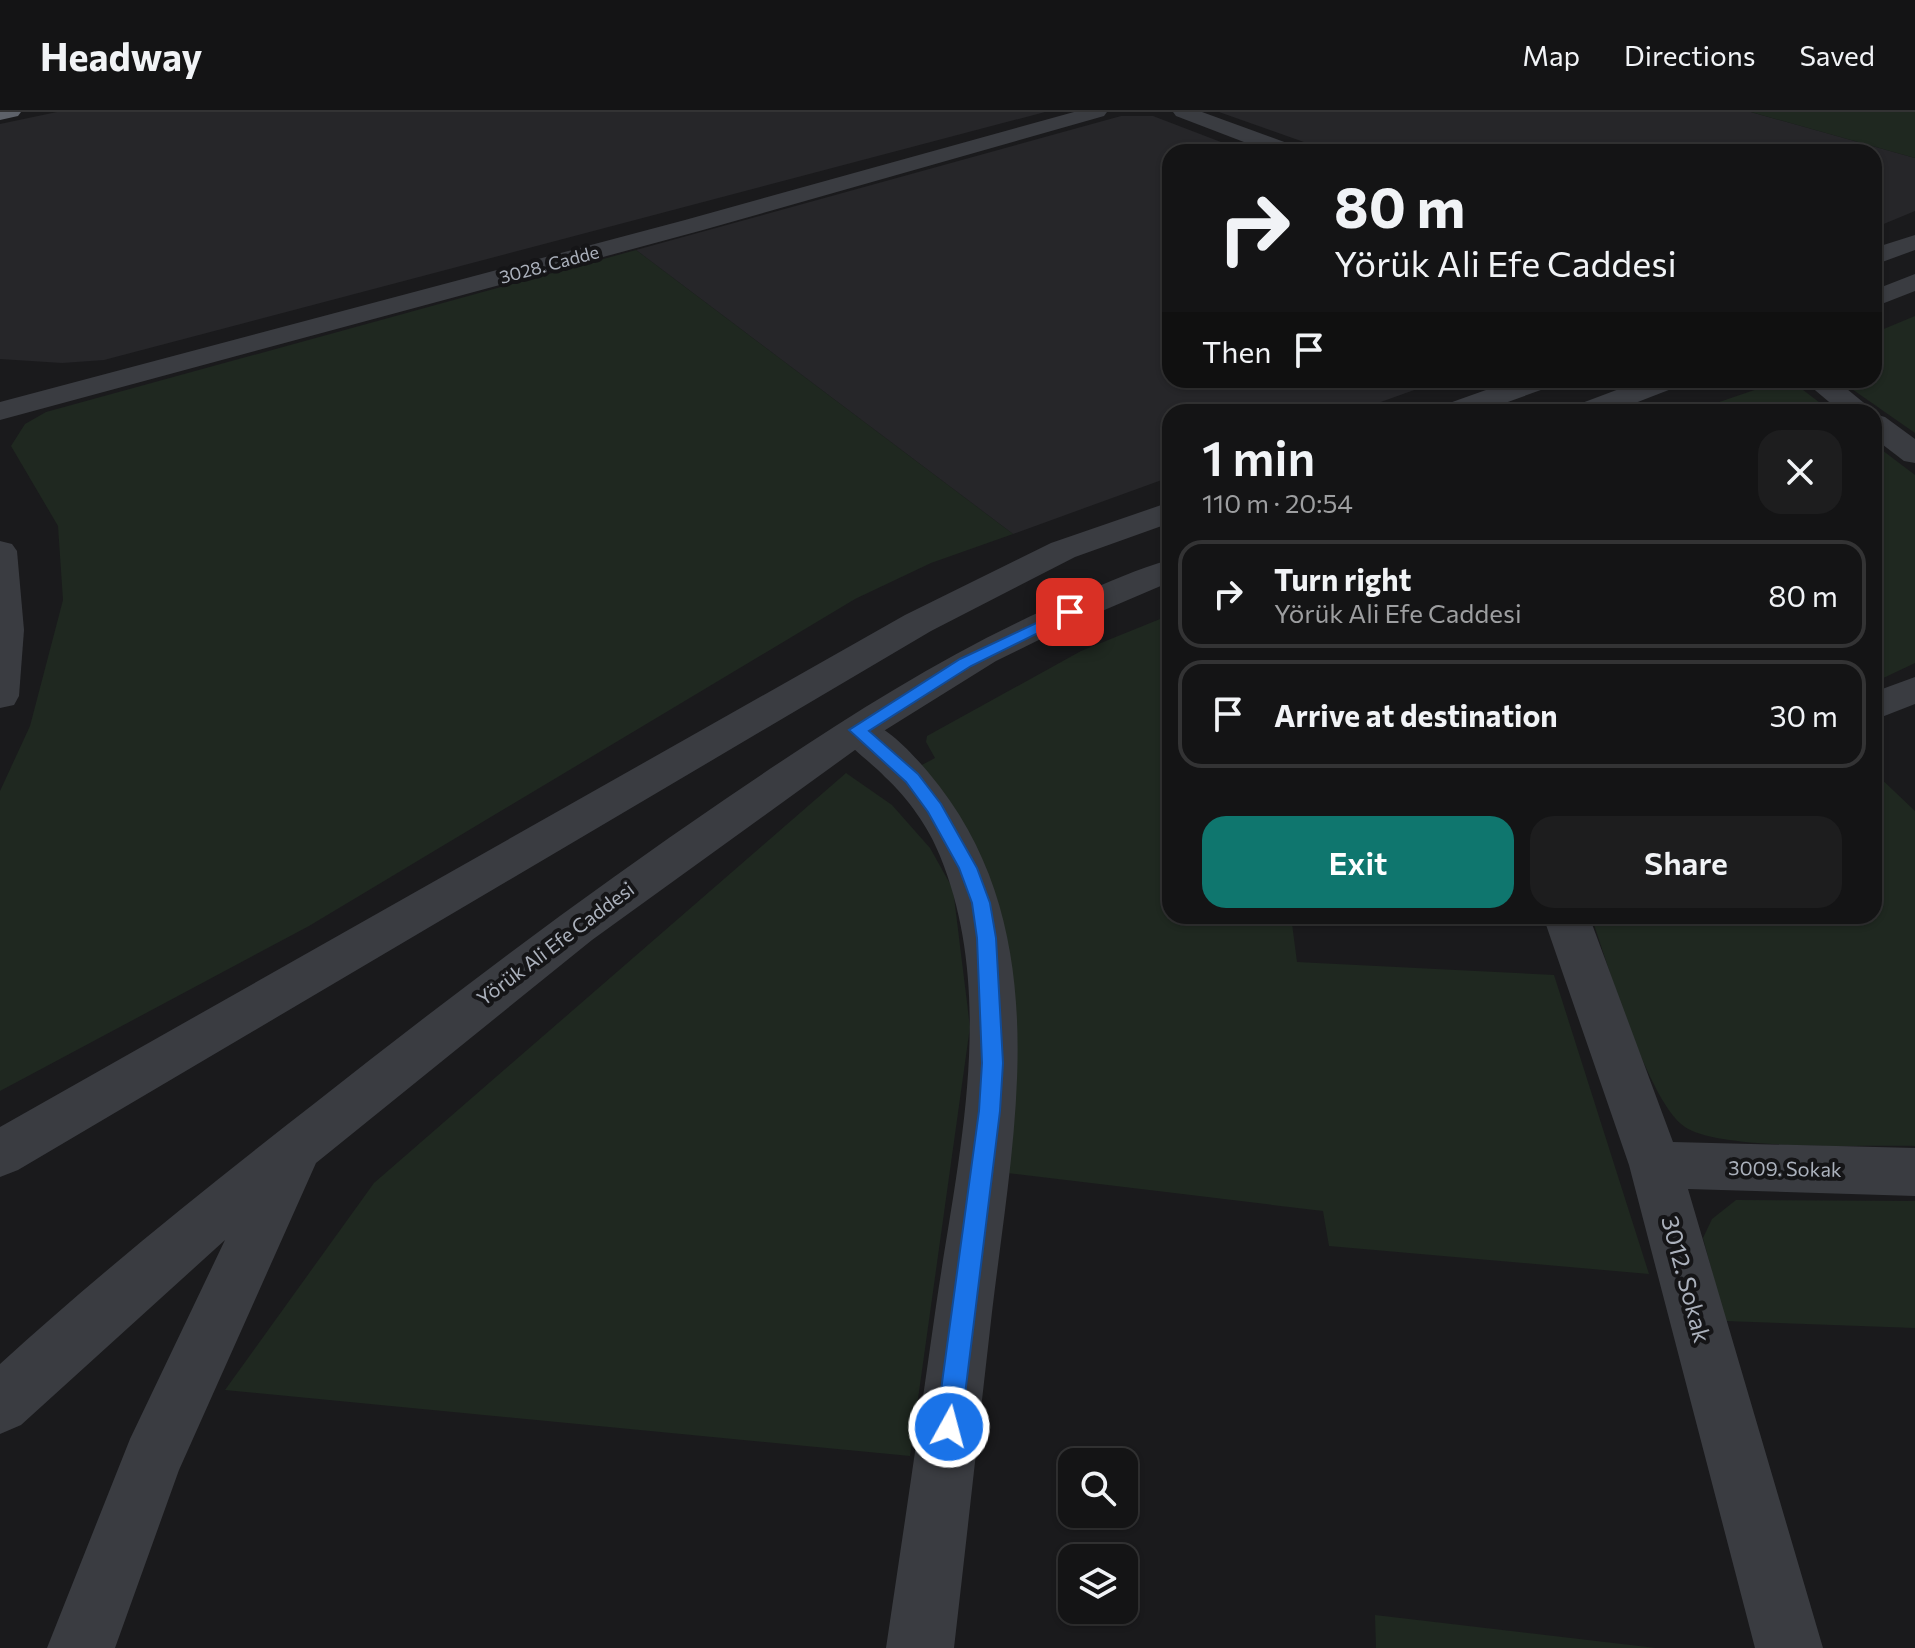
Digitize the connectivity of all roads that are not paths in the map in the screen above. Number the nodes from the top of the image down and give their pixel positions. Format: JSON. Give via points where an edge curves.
{"nodes":[{"id":1,"x":11,"y":112,"type":"edge"},
{"id":2,"x":1097,"y":112,"type":"edge"},
{"id":3,"x":1183,"y":112,"type":"edge"},
{"id":4,"x":0,"y":114,"type":"edge"},
{"id":5,"x":1269,"y":144,"type":"edge"},
{"id":6,"x":1915,"y":242,"type":"edge"},
{"id":7,"x":1882,"y":254,"type":"edge"},
{"id":8,"x":1915,"y":282,"type":"edge"},
{"id":9,"x":1882,"y":296,"type":"edge"},
{"id":10,"x":1520,"y":388,"type":"edge"},
{"id":11,"x":1648,"y":388,"type":"edge"},
{"id":12,"x":1828,"y":388,"type":"edge"},
{"id":13,"x":1474,"y":404,"type":"edge"},
{"id":14,"x":1606,"y":404,"type":"edge"},
{"id":15,"x":1849,"y":404,"type":"edge"},
{"id":16,"x":0,"y":411,"type":"edge"},
{"id":17,"x":1882,"y":429,"type":"edge"},
{"id":18,"x":1915,"y":454,"type":"edge"},
{"id":19,"x":1162,"y":515,"type":"edge"},
{"id":20,"x":0,"y":551,"type":"edge"},
{"id":21,"x":1162,"y":573,"type":"edge"},
{"id":22,"x":1915,"y":689,"type":"edge"},
{"id":23,"x":0,"y":696,"type":"edge"},
{"id":24,"x":1882,"y":703,"type":"edge"},
{"id":25,"x":858,"y":730,"type":"junction"},
{"id":26,"x":1569,"y":924,"type":"edge"},
{"id":27,"x":297,"y":1147,"type":"junction"},
{"id":28,"x":0,"y":1154,"type":"edge"},
{"id":29,"x":1655,"y":1165,"type":"junction"},
{"id":30,"x":1915,"y":1172,"type":"edge"},
{"id":31,"x":0,"y":1404,"type":"edge"},
{"id":32,"x":81,"y":1648,"type":"edge"},
{"id":33,"x":920,"y":1648,"type":"edge"},
{"id":34,"x":1789,"y":1648,"type":"edge"}],
"edges":[{"from":1,"to":4,"type":"highway"},
{"from":2,"to":16,"type":"street","name":"3028. Cadde"},
{"from":3,"to":5,"type":"street"},
{"from":6,"to":7,"type":"street"},
{"from":8,"to":9,"type":"street"},
{"from":10,"to":13,"type":"street"},
{"from":11,"to":14,"type":"street"},
{"from":12,"to":15,"type":"street"},
{"from":17,"to":18,"type":"street"},
{"from":19,"to":28,"type":"street","via":[[1063,550],[918,623]]},
{"from":20,"to":23,"type":"street","via":[[6,630]]},
{"from":21,"to":25,"type":"street","name":"Yörük Ali Efe Caddesi","via":[[1016,636]]},
{"from":22,"to":24,"type":"street"},
{"from":25,"to":27,"type":"street","name":"Yörük Ali Efe Caddesi","via":[[525,964]]},
{"from":25,"to":33,"type":"street","via":[[912,778],[952,837],[981,903],[990,978],[990,1111]]},
{"from":26,"to":29,"type":"street","name":"3012. Sokak"},
{"from":27,"to":31,"type":"street","name":"Yörük Ali Efe Caddesi"},
{"from":27,"to":32,"type":"street","via":[[147,1469]]},
{"from":29,"to":30,"type":"street","name":"3009. Sokak"},
{"from":29,"to":34,"type":"street","name":"3012. Sokak"}]}
